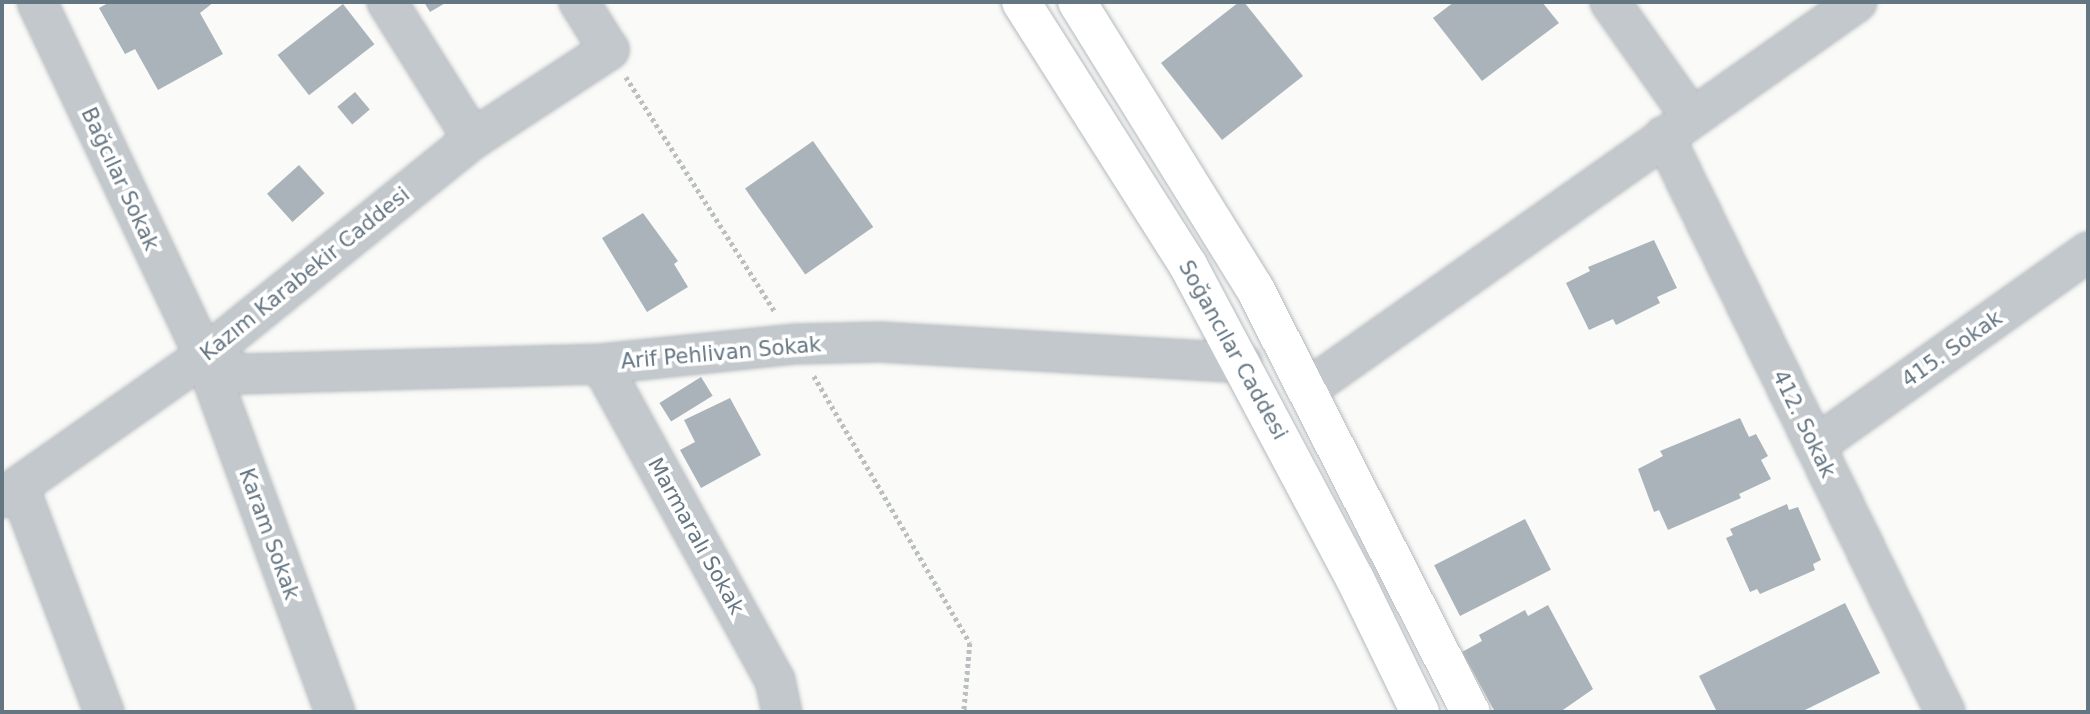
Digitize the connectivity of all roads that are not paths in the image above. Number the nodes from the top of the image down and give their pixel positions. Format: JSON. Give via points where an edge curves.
{"nodes":[{"id":1,"x":37,"y":2,"type":"edge"},
{"id":2,"x":387,"y":2,"type":"edge"},
{"id":3,"x":579,"y":2,"type":"edge"},
{"id":4,"x":1020,"y":2,"type":"edge"},
{"id":5,"x":1077,"y":2,"type":"edge"},
{"id":6,"x":1610,"y":2,"type":"edge"},
{"id":7,"x":1857,"y":2,"type":"edge"},
{"id":8,"x":1677,"y":127,"type":"junction"},
{"id":9,"x":473,"y":139,"type":"junction"},
{"id":10,"x":2088,"y":252,"type":"edge"},
{"id":11,"x":204,"y":356,"type":"junction"},
{"id":12,"x":1242,"y":363,"type":"junction"},
{"id":13,"x":601,"y":364,"type":"junction"},
{"id":14,"x":1308,"y":388,"type":"junction"},
{"id":15,"x":1815,"y":446,"type":"junction"},
{"id":16,"x":10,"y":492,"type":"edge"},
{"id":17,"x":104,"y":712,"type":"edge"},
{"id":18,"x":335,"y":712,"type":"edge"},
{"id":19,"x":782,"y":712,"type":"edge"},
{"id":20,"x":1420,"y":712,"type":"edge"},
{"id":21,"x":1471,"y":712,"type":"edge"},
{"id":22,"x":1945,"y":712,"type":"edge"}],
"edges":[{"from":1,"to":11,"type":"street","name":"Bağcılar Sokak"},
{"from":2,"to":9,"type":"street"},
{"from":3,"to":9,"type":"street","name":"Kazım Karabekir Caddesi","via":[[609,50]]},
{"from":4,"to":12,"type":"main road","name":"Soğancılar Caddesi","via":[[1131,172]]},
{"from":5,"to":14,"type":"main road","via":[[1198,194]]},
{"from":6,"to":8,"type":"street","name":"412. Sokak"},
{"from":7,"to":8,"type":"street"},
{"from":8,"to":14,"type":"street"},
{"from":8,"to":15,"type":"street","name":"412. Sokak"},
{"from":9,"to":11,"type":"street","name":"Kazım Karabekir Caddesi"},
{"from":10,"to":15,"type":"street","name":"415. Sokak"},
{"from":11,"to":13,"type":"street","name":"Arif Pehlivan Sokak","via":[[242,374]]},
{"from":11,"to":16,"type":"street","name":"Kazım Karabekir Caddesi"},
{"from":11,"to":18,"type":"street","name":"Karam Sokak"},
{"from":12,"to":13,"type":"street","name":"Arif Pehlivan Sokak","via":[[880,342],[796,344]]},
{"from":12,"to":20,"type":"main road","name":"Soğancılar Caddesi"},
{"from":13,"to":19,"type":"street","name":"Marmaralı Sokak","via":[[775,680]]},
{"from":14,"to":21,"type":"main road"},
{"from":15,"to":22,"type":"street","name":"412. Sokak"},
{"from":16,"to":17,"type":"street"}]}
